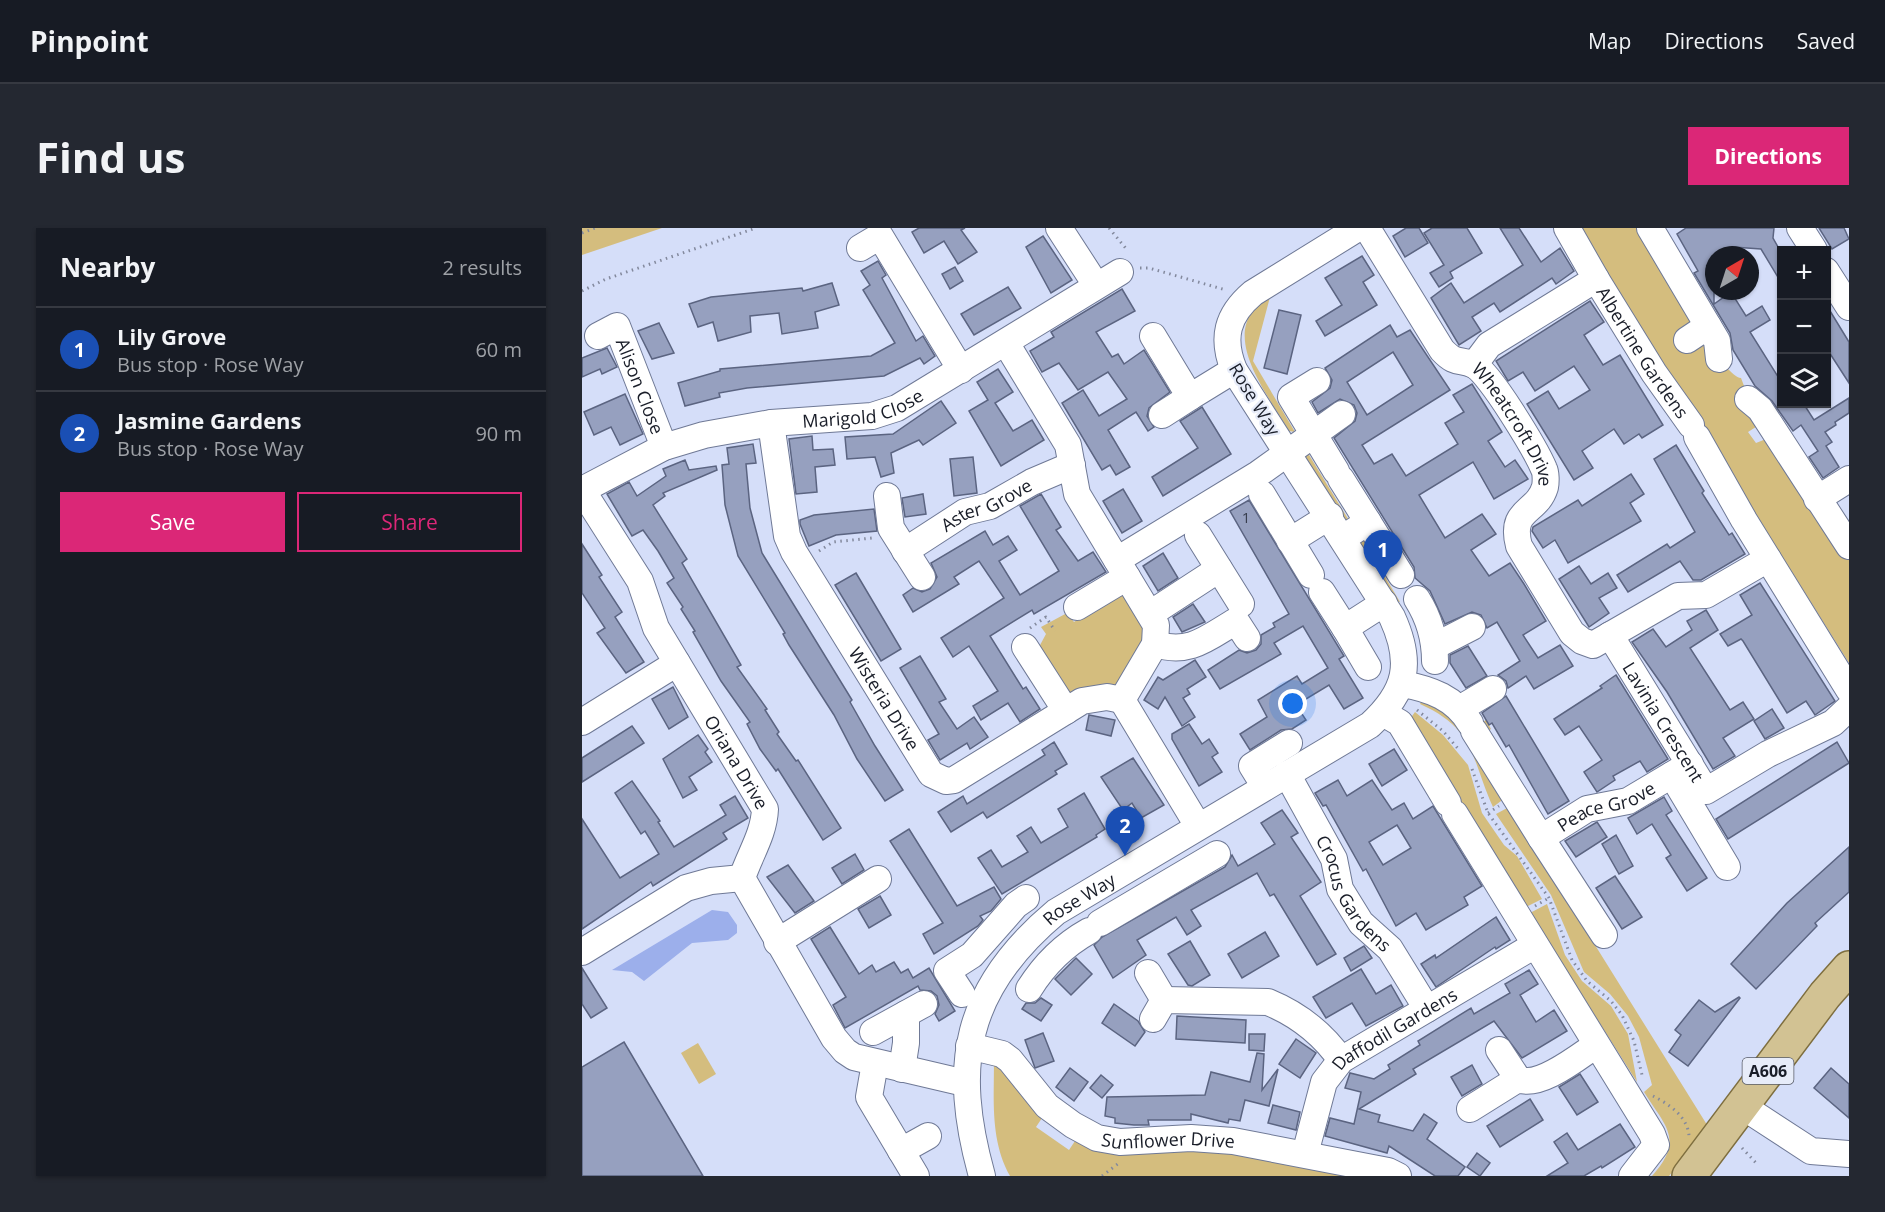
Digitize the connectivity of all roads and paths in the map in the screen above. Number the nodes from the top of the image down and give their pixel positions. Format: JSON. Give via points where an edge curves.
{"nodes":[{"id":1,"x":595,"y":228,"type":"edge"},
{"id":2,"x":756,"y":228,"type":"edge"},
{"id":3,"x":1059,"y":228,"type":"edge"},
{"id":4,"x":1109,"y":228,"type":"edge"},
{"id":5,"x":1358,"y":228,"type":"edge"},
{"id":6,"x":1367,"y":228,"type":"edge"},
{"id":7,"x":1800,"y":228,"type":"edge"},
{"id":8,"x":1653,"y":229,"type":"edge"},
{"id":9,"x":582,"y":233,"type":"edge"},
{"id":10,"x":1570,"y":235,"type":"edge"},
{"id":11,"x":877,"y":238,"type":"edge"},
{"id":12,"x":1811,"y":246,"type":"edge"},
{"id":13,"x":1134,"y":264,"type":"junction"},
{"id":14,"x":1831,"y":278,"type":"edge"},
{"id":15,"x":1596,"y":279,"type":"junction"},
{"id":16,"x":1096,"y":285,"type":"junction"},
{"id":17,"x":582,"y":291,"type":"edge"},
{"id":18,"x":1248,"y":297,"type":"junction"},
{"id":19,"x":1849,"y":307,"type":"edge"},
{"id":20,"x":616,"y":326,"type":"dead end"},
{"id":21,"x":1708,"y":327,"type":"junction"},
{"id":22,"x":1153,"y":336,"type":"dead end"},
{"id":23,"x":1687,"y":340,"type":"dead end"},
{"id":24,"x":1006,"y":343,"type":"junction"},
{"id":25,"x":1719,"y":359,"type":"dead end"},
{"id":26,"x":1474,"y":365,"type":"junction"},
{"id":27,"x":961,"y":370,"type":"junction"},
{"id":28,"x":1234,"y":370,"type":"junction"},
{"id":29,"x":1317,"y":381,"type":"dead end"},
{"id":30,"x":1190,"y":397,"type":"junction"},
{"id":31,"x":1748,"y":399,"type":"dead end"},
{"id":32,"x":1342,"y":414,"type":"dead end"},
{"id":33,"x":1162,"y":415,"type":"dead end"},
{"id":34,"x":771,"y":423,"type":"junction"},
{"id":35,"x":1313,"y":433,"type":"junction"},
{"id":36,"x":663,"y":447,"type":"junction"},
{"id":37,"x":1288,"y":454,"type":"junction"},
{"id":38,"x":1071,"y":465,"type":"junction"},
{"id":39,"x":1849,"y":479,"type":"edge"},
{"id":40,"x":582,"y":490,"type":"edge"},
{"id":41,"x":1262,"y":494,"type":"dead end"},
{"id":42,"x":887,"y":496,"type":"dead end"},
{"id":43,"x":1817,"y":499,"type":"junction"},
{"id":44,"x":1330,"y":516,"type":"junction"},
{"id":45,"x":1368,"y":522,"type":"junction"},
{"id":46,"x":891,"y":528,"type":"junction"},
{"id":47,"x":1198,"y":535,"type":"dead end"},
{"id":48,"x":1343,"y":538,"type":"junction"},
{"id":49,"x":1290,"y":541,"type":"junction"},
{"id":50,"x":1849,"y":546,"type":"edge"},
{"id":51,"x":906,"y":551,"type":"junction"},
{"id":52,"x":817,"y":552,"type":"dead end"},
{"id":53,"x":1768,"y":559,"type":"junction"},
{"id":54,"x":1122,"y":568,"type":"junction"},
{"id":55,"x":1219,"y":569,"type":"junction"},
{"id":56,"x":922,"y":578,"type":"dead end"},
{"id":57,"x":1408,"y":586,"type":"junction"},
{"id":58,"x":1241,"y":604,"type":"dead end"},
{"id":59,"x":1077,"y":607,"type":"dead end"},
{"id":60,"x":1388,"y":610,"type":"junction"},
{"id":61,"x":1150,"y":614,"type":"junction"},
{"id":62,"x":1472,"y":627,"type":"dead end"},
{"id":63,"x":1345,"y":628,"type":"junction"},
{"id":64,"x":1610,"y":635,"type":"junction"},
{"id":65,"x":1247,"y":638,"type":"dead end"},
{"id":66,"x":1024,"y":642,"type":"dead end"},
{"id":67,"x":1155,"y":644,"type":"junction"},
{"id":68,"x":677,"y":663,"type":"junction"},
{"id":69,"x":1368,"y":667,"type":"dead end"},
{"id":70,"x":1402,"y":684,"type":"junction"},
{"id":71,"x":1492,"y":688,"type":"dead end"},
{"id":72,"x":1849,"y":690,"type":"edge"},
{"id":73,"x":1122,"y":700,"type":"junction"},
{"id":74,"x":1413,"y":708,"type":"dead end"},
{"id":75,"x":1849,"y":708,"type":"edge"},
{"id":76,"x":1066,"y":711,"type":"junction"},
{"id":77,"x":1383,"y":713,"type":"junction"},
{"id":78,"x":1468,"y":720,"type":"junction"},
{"id":79,"x":582,"y":722,"type":"edge"},
{"id":80,"x":1289,"y":743,"type":"dead end"},
{"id":81,"x":1465,"y":758,"type":"dead end"},
{"id":82,"x":1470,"y":765,"type":"dead end"},
{"id":83,"x":1681,"y":770,"type":"junction"},
{"id":84,"x":1276,"y":780,"type":"junction"},
{"id":85,"x":1198,"y":826,"type":"junction"},
{"id":86,"x":1541,"y":838,"type":"junction"},
{"id":87,"x":1217,"y":854,"type":"dead end"},
{"id":88,"x":1141,"y":860,"type":"junction"},
{"id":89,"x":1727,"y":867,"type":"dead end"},
{"id":90,"x":742,"y":878,"type":"junction"},
{"id":91,"x":878,"y":879,"type":"dead end"},
{"id":92,"x":1157,"y":888,"type":"junction"},
{"id":93,"x":1026,"y":898,"type":"dead end"},
{"id":94,"x":1040,"y":926,"type":"junction"},
{"id":95,"x":1604,"y":935,"type":"dead end"},
{"id":96,"x":777,"y":942,"type":"junction"},
{"id":97,"x":1535,"y":945,"type":"junction"},
{"id":98,"x":1063,"y":948,"type":"junction"},
{"id":99,"x":582,"y":952,"type":"edge"},
{"id":100,"x":1849,"y":968,"type":"edge"},
{"id":101,"x":1148,"y":972,"type":"dead end"},
{"id":102,"x":1029,"y":989,"type":"dead end"},
{"id":103,"x":962,"y":994,"type":"dead end"},
{"id":104,"x":1428,"y":1009,"type":"junction"},
{"id":105,"x":873,"y":1032,"type":"dead end"},
{"id":106,"x":1596,"y":1045,"type":"junction"},
{"id":107,"x":969,"y":1046,"type":"junction"},
{"id":108,"x":1499,"y":1050,"type":"dead end"},
{"id":109,"x":1341,"y":1059,"type":"junction"},
{"id":110,"x":875,"y":1063,"type":"junction"},
{"id":111,"x":902,"y":1069,"type":"junction"},
{"id":112,"x":1518,"y":1079,"type":"junction"},
{"id":113,"x":965,"y":1083,"type":"junction"},
{"id":114,"x":1637,"y":1093,"type":"junction"},
{"id":115,"x":1742,"y":1106,"type":"junction"},
{"id":116,"x":1470,"y":1109,"type":"dead end"},
{"id":117,"x":928,"y":1136,"type":"dead end"},
{"id":118,"x":901,"y":1151,"type":"junction"},
{"id":119,"x":1305,"y":1154,"type":"junction"},
{"id":120,"x":1849,"y":1154,"type":"edge"},
{"id":121,"x":1689,"y":1161,"type":"edge"},
{"id":122,"x":1121,"y":1162,"type":"dead end"},
{"id":123,"x":916,"y":1176,"type":"edge"},
{"id":124,"x":982,"y":1176,"type":"edge"},
{"id":125,"x":1102,"y":1176,"type":"edge"},
{"id":126,"x":1398,"y":1176,"type":"edge"},
{"id":127,"x":1632,"y":1176,"type":"edge"}],
"edges":[{"from":1,"to":9,"type":"path"},
{"from":2,"to":17,"type":"path","via":[[606,279]]},
{"from":3,"to":16,"type":"street"},
{"from":4,"to":13,"type":"path"},
{"from":5,"to":18,"type":"street","name":"Rose Way"},
{"from":6,"to":26,"type":"street","name":"Wheatcroft Drive","via":[[1442,350],[1457,363]]},
{"from":7,"to":12,"type":"street"},
{"from":8,"to":21,"type":"street"},
{"from":10,"to":15,"type":"street","name":"Albertine Gardens"},
{"from":11,"to":27,"type":"street"},
{"from":13,"to":16,"type":"street","name":"Marigold Close"},
{"from":13,"to":18,"type":"path"},
{"from":14,"to":19,"type":"street"},
{"from":15,"to":26,"type":"street","name":"Albertine Gardens","via":[[1489,345]]},
{"from":15,"to":53,"type":"street","name":"Albertine Gardens","via":[[1694,431]]},
{"from":16,"to":24,"type":"street","name":"Marigold Close"},
{"from":18,"to":28,"type":"street","name":"Rose Way","via":[[1229,320],[1229,356]]},
{"from":20,"to":36,"type":"street","name":"Alison Close"},
{"from":21,"to":23,"type":"street"},
{"from":21,"to":25,"type":"street","via":[[1717,341]]},
{"from":22,"to":30,"type":"street"},
{"from":24,"to":27,"type":"street","name":"Marigold Close"},
{"from":24,"to":38,"type":"street","via":[[1068,445]]},
{"from":26,"to":64,"type":"street","name":"Wheatcroft Drive","via":[[1494,386],[1546,473],[1545,487],[1538,499],[1516,523],[1519,546],[1572,633],[1593,645]]},
{"from":27,"to":34,"type":"street","name":"Marigold Close","via":[[897,408],[872,416]]},
{"from":28,"to":30,"type":"street"},
{"from":28,"to":37,"type":"street","name":"Rose Way"},
{"from":29,"to":35,"type":"street","via":[[1292,397]]},
{"from":30,"to":33,"type":"street"},
{"from":31,"to":43,"type":"street","via":[[1760,409]]},
{"from":32,"to":35,"type":"street"},
{"from":34,"to":36,"type":"street","name":"Marigold Close"},
{"from":34,"to":76,"type":"street","name":"Wisteria Drive","via":[[787,536],[794,552],[931,774],[946,782],[954,780]]},
{"from":35,"to":37,"type":"street"},
{"from":35,"to":45,"type":"street"},
{"from":36,"to":40,"type":"street","name":"Marigold Close"},
{"from":37,"to":44,"type":"street","name":"Rose Way"},
{"from":37,"to":54,"type":"street"},
{"from":38,"to":51,"type":"street","name":"Aster Grove","via":[[990,507],[965,512]]},
{"from":38,"to":54,"type":"street","via":[[1077,494]]},
{"from":39,"to":43,"type":"street"},
{"from":40,"to":68,"type":"street","name":"Oriana Drive","via":[[640,581],[656,628]]},
{"from":41,"to":49,"type":"street"},
{"from":42,"to":46,"type":"street"},
{"from":43,"to":50,"type":"street"},
{"from":44,"to":48,"type":"street","name":"Rose Way"},
{"from":44,"to":49,"type":"street"},
{"from":45,"to":48,"type":"street"},
{"from":45,"to":57,"type":"street"},
{"from":46,"to":51,"type":"street"},
{"from":46,"to":52,"type":"path","via":[[885,537],[833,542]]},
{"from":47,"to":55,"type":"street"},
{"from":48,"to":60,"type":"street","name":"Rose Way"},
{"from":49,"to":63,"type":"street"},
{"from":51,"to":56,"type":"street"},
{"from":53,"to":64,"type":"street","via":[[1706,595],[1678,596]]},
{"from":53,"to":72,"type":"street"},
{"from":54,"to":59,"type":"street"},
{"from":54,"to":61,"type":"street"},
{"from":55,"to":58,"type":"street"},
{"from":55,"to":61,"type":"street"},
{"from":57,"to":60,"type":"street"},
{"from":57,"to":62,"type":"street","via":[[1428,615],[1435,653]]},
{"from":60,"to":63,"type":"street"},
{"from":60,"to":70,"type":"street","name":"Rose Way","via":[[1404,650]]},
{"from":61,"to":67,"type":"street","via":[[1156,625]]},
{"from":63,"to":69,"type":"street"},
{"from":64,"to":83,"type":"street","name":"Lavinia Crescent"},
{"from":65,"to":67,"type":"street","via":[[1236,621],[1191,648]]},
{"from":66,"to":76,"type":"street"},
{"from":67,"to":73,"type":"street"},
{"from":68,"to":79,"type":"street"},
{"from":68,"to":90,"type":"street","name":"Oriana Drive","via":[[765,809],[761,835]]},
{"from":70,"to":77,"type":"street","name":"Rose Way"},
{"from":70,"to":78,"type":"street","via":[[1437,694]]},
{"from":71,"to":78,"type":"street"},
{"from":73,"to":76,"type":"street","name":"Wisteria Drive","via":[[1094,697]]},
{"from":73,"to":85,"type":"street"},
{"from":74,"to":81,"type":"path","via":[[1443,731]]},
{"from":75,"to":83,"type":"street","name":"Lavinia Crescent","via":[[1833,723],[1768,754],[1706,791]]},
{"from":77,"to":84,"type":"street","name":"Rose Way","via":[[1370,725]]},
{"from":77,"to":97,"type":"street","via":[[1400,723]]},
{"from":78,"to":86,"type":"street","name":"Peace Grove"},
{"from":80,"to":84,"type":"street","name":"Crocus Gardens","via":[[1252,766]]},
{"from":82,"to":114,"type":"path","via":[[1488,813],[1549,898],[1572,960],[1587,981],[1622,1015],[1634,1041]]},
{"from":83,"to":86,"type":"street","name":"Peace Grove","via":[[1628,801],[1587,809]]},
{"from":83,"to":89,"type":"street","name":"Peace Grove"},
{"from":84,"to":85,"type":"street","name":"Rose Way"},
{"from":84,"to":104,"type":"street","name":"Crocus Gardens","via":[[1334,859],[1340,889],[1360,923],[1390,949]]},
{"from":85,"to":88,"type":"street","name":"Rose Way"},
{"from":86,"to":95,"type":"street","name":"Peace Grove"},
{"from":87,"to":92,"type":"street"},
{"from":88,"to":92,"type":"street"},
{"from":88,"to":94,"type":"street","name":"Rose Way"},
{"from":90,"to":96,"type":"street"},
{"from":90,"to":99,"type":"street","via":[[686,888]]},
{"from":91,"to":96,"type":"street"},
{"from":92,"to":98,"type":"street"},
{"from":93,"to":103,"type":"street","via":[[972,955],[947,971]]},
{"from":94,"to":98,"type":"street"},
{"from":94,"to":107,"type":"street","name":"Rose Way","via":[[1022,943],[990,988],[976,1017]]},
{"from":96,"to":110,"type":"street","via":[[845,1052]]},
{"from":97,"to":104,"type":"street","name":"Daffodil Gardens"},
{"from":97,"to":106,"type":"street"},
{"from":98,"to":102,"type":"street"},
{"from":100,"to":115,"type":"main road","number":"A606"},
{"from":101,"to":109,"type":"street","via":[[1159,1010],[1268,1002],[1325,1038]]},
{"from":104,"to":109,"type":"street","name":"Daffodil Gardens"},
{"from":105,"to":111,"type":"street","via":[[915,1009]]},
{"from":106,"to":112,"type":"street","via":[[1539,1080],[1526,1083]]},
{"from":106,"to":114,"type":"street"},
{"from":107,"to":113,"type":"street","name":"Rose Way"},
{"from":107,"to":119,"type":"street","name":"Sunflower Drive","via":[[1002,1054],[1047,1106],[1097,1138],[1120,1142],[1216,1139]]},
{"from":108,"to":112,"type":"street"},
{"from":109,"to":119,"type":"street","name":"Daffodil Gardens","via":[[1324,1082]]},
{"from":110,"to":111,"type":"street"},
{"from":110,"to":118,"type":"street","via":[[869,1097],[891,1118]]},
{"from":111,"to":113,"type":"street"},
{"from":112,"to":116,"type":"street"},
{"from":113,"to":124,"type":"street","name":"Rose Way","via":[[969,1131]]},
{"from":114,"to":121,"type":"path","via":[[1650,1094],[1682,1116],[1689,1126]]},
{"from":114,"to":127,"type":"street","via":[[1656,1145]]},
{"from":115,"to":120,"type":"street","via":[[1811,1151]]},
{"from":115,"to":121,"type":"main road","number":"A606"},
{"from":117,"to":118,"type":"street"},
{"from":118,"to":123,"type":"street"},
{"from":119,"to":126,"type":"street","name":"Sunflower Drive"},
{"from":122,"to":125,"type":"path"}]}
